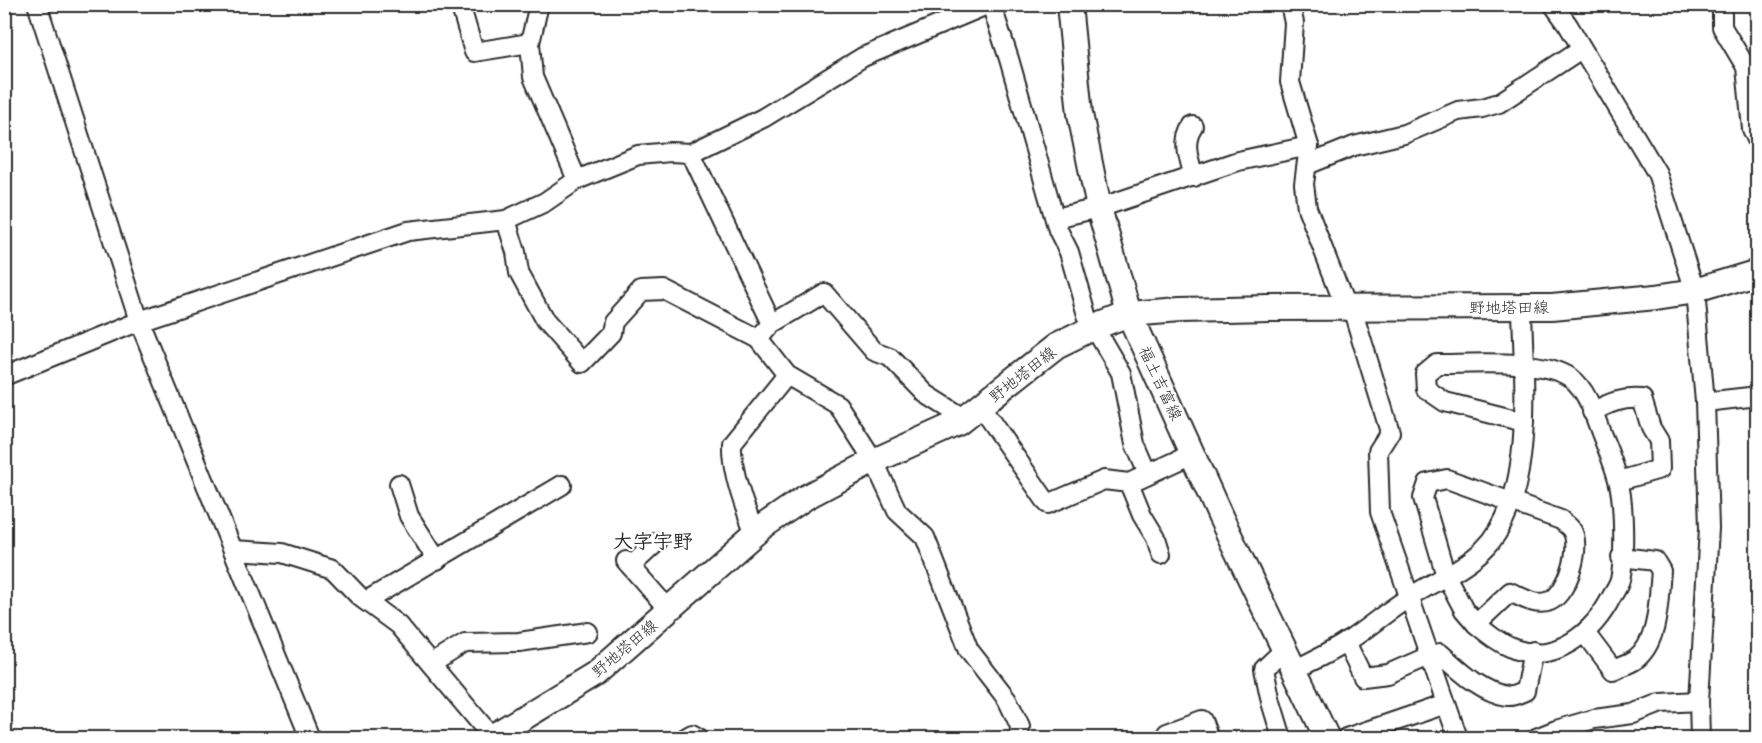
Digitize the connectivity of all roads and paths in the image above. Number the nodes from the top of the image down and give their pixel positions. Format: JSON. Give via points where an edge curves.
{"nodes":[{"id":1,"x":37,"y":4,"type":"edge"},
{"id":2,"x":460,"y":4,"type":"edge"},
{"id":3,"x":539,"y":4,"type":"edge"},
{"id":4,"x":990,"y":4,"type":"edge"},
{"id":5,"x":1068,"y":4,"type":"edge"},
{"id":6,"x":1290,"y":4,"type":"edge"},
{"id":7,"x":1553,"y":4,"type":"edge"},
{"id":8,"x":1722,"y":4,"type":"edge"},
{"id":9,"x":530,"y":43,"type":"junction"},
{"id":10,"x":1581,"y":49,"type":"junction"},
{"id":11,"x":1193,"y":126,"type":"dead end"},
{"id":12,"x":1758,"y":142,"type":"edge"},
{"id":13,"x":1309,"y":146,"type":"junction"},
{"id":14,"x":691,"y":153,"type":"junction"},
{"id":15,"x":1307,"y":165,"type":"junction"},
{"id":16,"x":1194,"y":177,"type":"junction"},
{"id":17,"x":577,"y":180,"type":"junction"},
{"id":18,"x":1099,"y":208,"type":"junction"},
{"id":19,"x":1055,"y":218,"type":"junction"},
{"id":20,"x":506,"y":220,"type":"junction"},
{"id":21,"x":1758,"y":272,"type":"edge"},
{"id":22,"x":1695,"y":291,"type":"junction"},
{"id":23,"x":1522,"y":307,"type":"junction"},
{"id":24,"x":1349,"y":308,"type":"junction"},
{"id":25,"x":1129,"y":314,"type":"junction"},
{"id":26,"x":139,"y":321,"type":"junction"},
{"id":27,"x":772,"y":324,"type":"junction"},
{"id":28,"x":1095,"y":327,"type":"junction"},
{"id":29,"x":759,"y":339,"type":"junction"},
{"id":30,"x":1523,"y":365,"type":"junction"},
{"id":31,"x":787,"y":375,"type":"junction"},
{"id":32,"x":4,"y":376,"type":"edge"},
{"id":33,"x":1758,"y":396,"type":"edge"},
{"id":34,"x":1705,"y":402,"type":"junction"},
{"id":35,"x":1592,"y":411,"type":"junction"},
{"id":36,"x":972,"y":412,"type":"junction"},
{"id":37,"x":1524,"y":422,"type":"junction"},
{"id":38,"x":1192,"y":454,"type":"junction"},
{"id":39,"x":874,"y":460,"type":"junction"},
{"id":40,"x":1148,"y":474,"type":"junction"},
{"id":41,"x":1619,"y":481,"type":"junction"},
{"id":42,"x":1129,"y":483,"type":"junction"},
{"id":43,"x":399,"y":484,"type":"dead end"},
{"id":44,"x":562,"y":485,"type":"dead end"},
{"id":45,"x":1512,"y":502,"type":"junction"},
{"id":46,"x":755,"y":533,"type":"junction"},
{"id":47,"x":657,"y":542,"type":"dead end"},
{"id":48,"x":233,"y":550,"type":"junction"},
{"id":49,"x":1161,"y":554,"type":"dead end"},
{"id":50,"x":1621,"y":557,"type":"junction"},
{"id":51,"x":437,"y":560,"type":"junction"},
{"id":52,"x":1446,"y":576,"type":"junction"},
{"id":53,"x":1409,"y":597,"type":"junction"},
{"id":54,"x":366,"y":602,"type":"junction"},
{"id":55,"x":669,"y":610,"type":"junction"},
{"id":56,"x":1476,"y":624,"type":"junction"},
{"id":57,"x":588,"y":632,"type":"dead end"},
{"id":58,"x":1586,"y":634,"type":"junction"},
{"id":59,"x":1346,"y":642,"type":"junction"},
{"id":60,"x":1533,"y":651,"type":"junction"},
{"id":61,"x":1429,"y":656,"type":"junction"},
{"id":62,"x":1289,"y":660,"type":"junction"},
{"id":63,"x":431,"y":664,"type":"junction"},
{"id":64,"x":1699,"y":701,"type":"junction"},
{"id":65,"x":1446,"y":704,"type":"junction"},
{"id":66,"x":1167,"y":733,"type":"dead end"},
{"id":67,"x":310,"y":738,"type":"edge"},
{"id":68,"x":491,"y":738,"type":"edge"},
{"id":69,"x":685,"y":738,"type":"edge"},
{"id":70,"x":699,"y":738,"type":"edge"},
{"id":71,"x":1020,"y":738,"type":"edge"},
{"id":72,"x":1209,"y":738,"type":"edge"},
{"id":73,"x":1282,"y":738,"type":"edge"},
{"id":74,"x":1327,"y":738,"type":"edge"},
{"id":75,"x":1346,"y":738,"type":"edge"},
{"id":76,"x":1458,"y":738,"type":"edge"},
{"id":77,"x":1536,"y":738,"type":"edge"},
{"id":78,"x":1700,"y":738,"type":"edge"}],
"edges":[{"from":1,"to":26,"type":"street"},
{"from":2,"to":9,"type":"street","via":[[474,52]]},
{"from":3,"to":9,"type":"street"},
{"from":4,"to":14,"type":"street","via":[[863,57],[763,118]]},
{"from":4,"to":19,"type":"street"},
{"from":5,"to":18,"type":"main road","name":"福土吉富線","via":[[1080,114]]},
{"from":6,"to":13,"type":"street","via":[[1294,23],[1290,82]]},
{"from":7,"to":10,"type":"street"},
{"from":8,"to":12,"type":"street","via":[[1722,27],[1746,67],[1752,129]]},
{"from":9,"to":17,"type":"street","via":[[533,77]]},
{"from":10,"to":15,"type":"street","via":[[1499,103],[1458,111],[1404,134],[1354,146]]},
{"from":10,"to":22,"type":"street","via":[[1657,173]]},
{"from":11,"to":16,"type":"street","via":[[1185,142]]},
{"from":13,"to":15,"type":"street"},
{"from":13,"to":16,"type":"street","via":[[1238,160]]},
{"from":14,"to":17,"type":"street","via":[[638,155]]},
{"from":14,"to":27,"type":"street"},
{"from":15,"to":24,"type":"street","via":[[1307,208]]},
{"from":16,"to":18,"type":"street"},
{"from":17,"to":20,"type":"street"},
{"from":18,"to":19,"type":"street"},
{"from":18,"to":25,"type":"main road","name":"福土吉富線"},
{"from":19,"to":28,"type":"street","via":[[1070,252],[1087,315]]},
{"from":20,"to":26,"type":"street","via":[[408,231]]},
{"from":20,"to":29,"type":"street","via":[[519,273],[545,321],[582,363],[641,291],[651,289],[664,290]]},
{"from":21,"to":22,"type":"main road","name":"野地塔田線"},
{"from":22,"to":23,"type":"main road","name":"野地塔田線"},
{"from":22,"to":34,"type":"street"},
{"from":23,"to":24,"type":"main road","name":"野地塔田線"},
{"from":23,"to":30,"type":"street"},
{"from":24,"to":25,"type":"main road","name":"野地塔田線"},
{"from":24,"to":53,"type":"street","via":[[1390,432],[1378,451],[1380,512]]},
{"from":25,"to":28,"type":"main road","name":"野地塔田線"},
{"from":25,"to":38,"type":"main road","name":"福土吉富線"},
{"from":26,"to":32,"type":"street"},
{"from":26,"to":48,"type":"street"},
{"from":27,"to":29,"type":"street"},
{"from":27,"to":36,"type":"street","via":[[824,293],[874,351],[890,357],[926,394]]},
{"from":28,"to":36,"type":"main road","name":"野地塔田線","via":[[1056,346]]},
{"from":28,"to":40,"type":"street","via":[[1121,373],[1135,444]]},
{"from":29,"to":31,"type":"street"},
{"from":30,"to":35,"type":"street","via":[[1551,368],[1570,378],[1583,390]]},
{"from":30,"to":37,"type":"street"},
{"from":30,"to":37,"type":"street","via":[[1437,364],[1425,374],[1426,389],[1445,402]]},
{"from":31,"to":39,"type":"street","via":[[838,405]]},
{"from":31,"to":46,"type":"street","via":[[732,443],[731,457]]},
{"from":33,"to":34,"type":"street"},
{"from":34,"to":64,"type":"street","via":[[1709,528]]},
{"from":35,"to":41,"type":"street"},
{"from":35,"to":41,"type":"street","via":[[1628,398],[1642,399],[1659,441],[1660,469]]},
{"from":36,"to":39,"type":"main road","name":"野地塔田線","via":[[958,423]]},
{"from":36,"to":42,"type":"street","via":[[1048,504],[1104,480]]},
{"from":37,"to":45,"type":"street"},
{"from":38,"to":40,"type":"street"},
{"from":38,"to":62,"type":"main road","name":"福土吉富線"},
{"from":39,"to":46,"type":"main road","name":"野地塔田線","via":[[806,497]]},
{"from":39,"to":71,"type":"street","via":[[897,511],[925,537],[969,650],[1007,699],[1020,726]]},
{"from":40,"to":42,"type":"street"},
{"from":41,"to":50,"type":"street"},
{"from":42,"to":49,"type":"street"},
{"from":43,"to":51,"type":"street","via":[[409,516]]},
{"from":44,"to":51,"type":"street"},
{"from":45,"to":52,"type":"street","via":[[1483,550]]},
{"from":45,"to":52,"type":"street","via":[[1447,479],[1428,483],[1423,498]]},
{"from":45,"to":56,"type":"street","via":[[1561,520],[1572,530],[1576,543],[1570,575],[1561,592],[1550,601],[1537,603],[1510,592]]},
{"from":46,"to":55,"type":"main road","name":"野地塔田線"},
{"from":47,"to":55,"type":"street","via":[[628,563]]},
{"from":48,"to":54,"type":"street","via":[[282,553],[333,569]]},
{"from":48,"to":67,"type":"street"},
{"from":50,"to":58,"type":"street","via":[[1620,580],[1603,614]]},
{"from":50,"to":58,"type":"street","via":[[1655,561],[1661,571],[1654,628],[1646,646],[1635,659],[1613,670]]},
{"from":51,"to":54,"type":"street"},
{"from":52,"to":53,"type":"street"},
{"from":52,"to":56,"type":"street"},
{"from":53,"to":59,"type":"street"},
{"from":53,"to":61,"type":"street"},
{"from":54,"to":63,"type":"street","via":[[398,625]]},
{"from":55,"to":68,"type":"main road","name":"野地塔田線","via":[[595,674]]},
{"from":56,"to":60,"type":"street","via":[[1497,641]]},
{"from":57,"to":63,"type":"street","via":[[519,642],[465,643]]},
{"from":58,"to":60,"type":"street","via":[[1563,647]]},
{"from":59,"to":61,"type":"street","via":[[1363,677],[1388,674]]},
{"from":59,"to":62,"type":"street"},
{"from":60,"to":61,"type":"street","via":[[1525,692],[1509,696],[1486,689],[1440,653]]},
{"from":61,"to":65,"type":"street"},
{"from":62,"to":73,"type":"street","via":[[1264,669]]},
{"from":62,"to":74,"type":"main road","name":"福土吉富線"},
{"from":63,"to":68,"type":"street"},
{"from":64,"to":77,"type":"street","via":[[1661,704],[1633,714],[1594,718]]},
{"from":64,"to":78,"type":"street"},
{"from":65,"to":75,"type":"street"},
{"from":65,"to":76,"type":"street"},
{"from":66,"to":72,"type":"street","via":[[1202,720]]},
{"from":69,"to":70,"type":"street","via":[[692,734]]}]}
